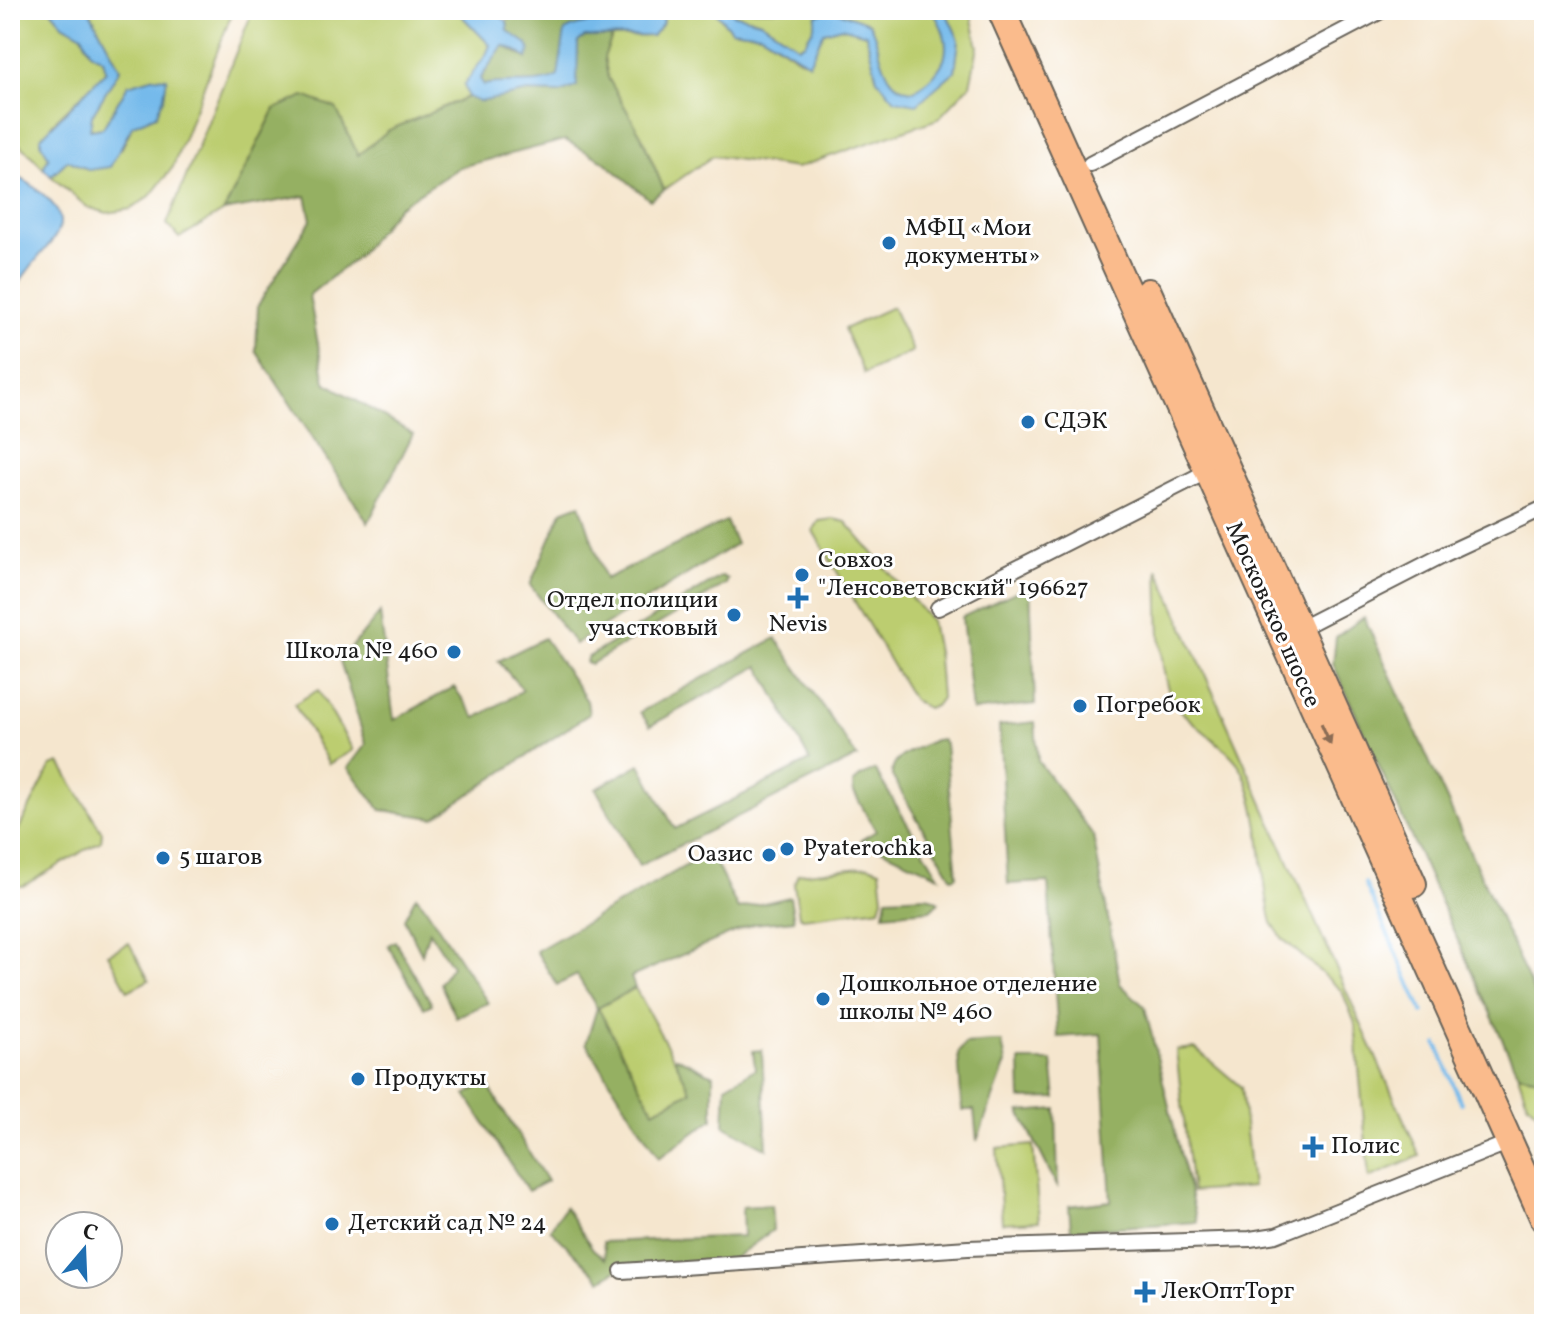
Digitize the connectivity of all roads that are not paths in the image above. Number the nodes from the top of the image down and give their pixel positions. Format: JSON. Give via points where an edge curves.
{"nodes":[{"id":1,"x":1001,"y":10,"type":"edge"},
{"id":2,"x":1021,"y":10,"type":"edge"},
{"id":3,"x":1383,"y":10,"type":"edge"},
{"id":4,"x":1090,"y":164,"type":"junction"},
{"id":5,"x":1216,"y":467,"type":"junction"},
{"id":6,"x":1544,"y":508,"type":"edge"},
{"id":7,"x":938,"y":608,"type":"dead end"},
{"id":8,"x":1291,"y":633,"type":"junction"},
{"id":9,"x":1510,"y":1142,"type":"junction"},
{"id":10,"x":1544,"y":1180,"type":"edge"},
{"id":11,"x":1544,"y":1219,"type":"edge"},
{"id":12,"x":622,"y":1271,"type":"dead end"}],
"edges":[{"from":1,"to":5,"type":"highway","name":"Московское шоссе"},
{"from":2,"to":4,"type":"highway","name":"Московское шоссе"},
{"from":3,"to":4,"type":"street"},
{"from":4,"to":5,"type":"highway","name":"Московское шоссе"},
{"from":5,"to":7,"type":"street"},
{"from":5,"to":8,"type":"highway","name":"Московское шоссе"},
{"from":6,"to":8,"type":"street"},
{"from":8,"to":9,"type":"highway","name":"Московское шоссе","one_way":true},
{"from":8,"to":10,"type":"highway","name":"Московское шоссе"},
{"from":9,"to":11,"type":"highway","name":"Московское шоссе"},
{"from":9,"to":12,"type":"street","via":[[1276,1235],[1250,1239],[968,1248]]}]}
